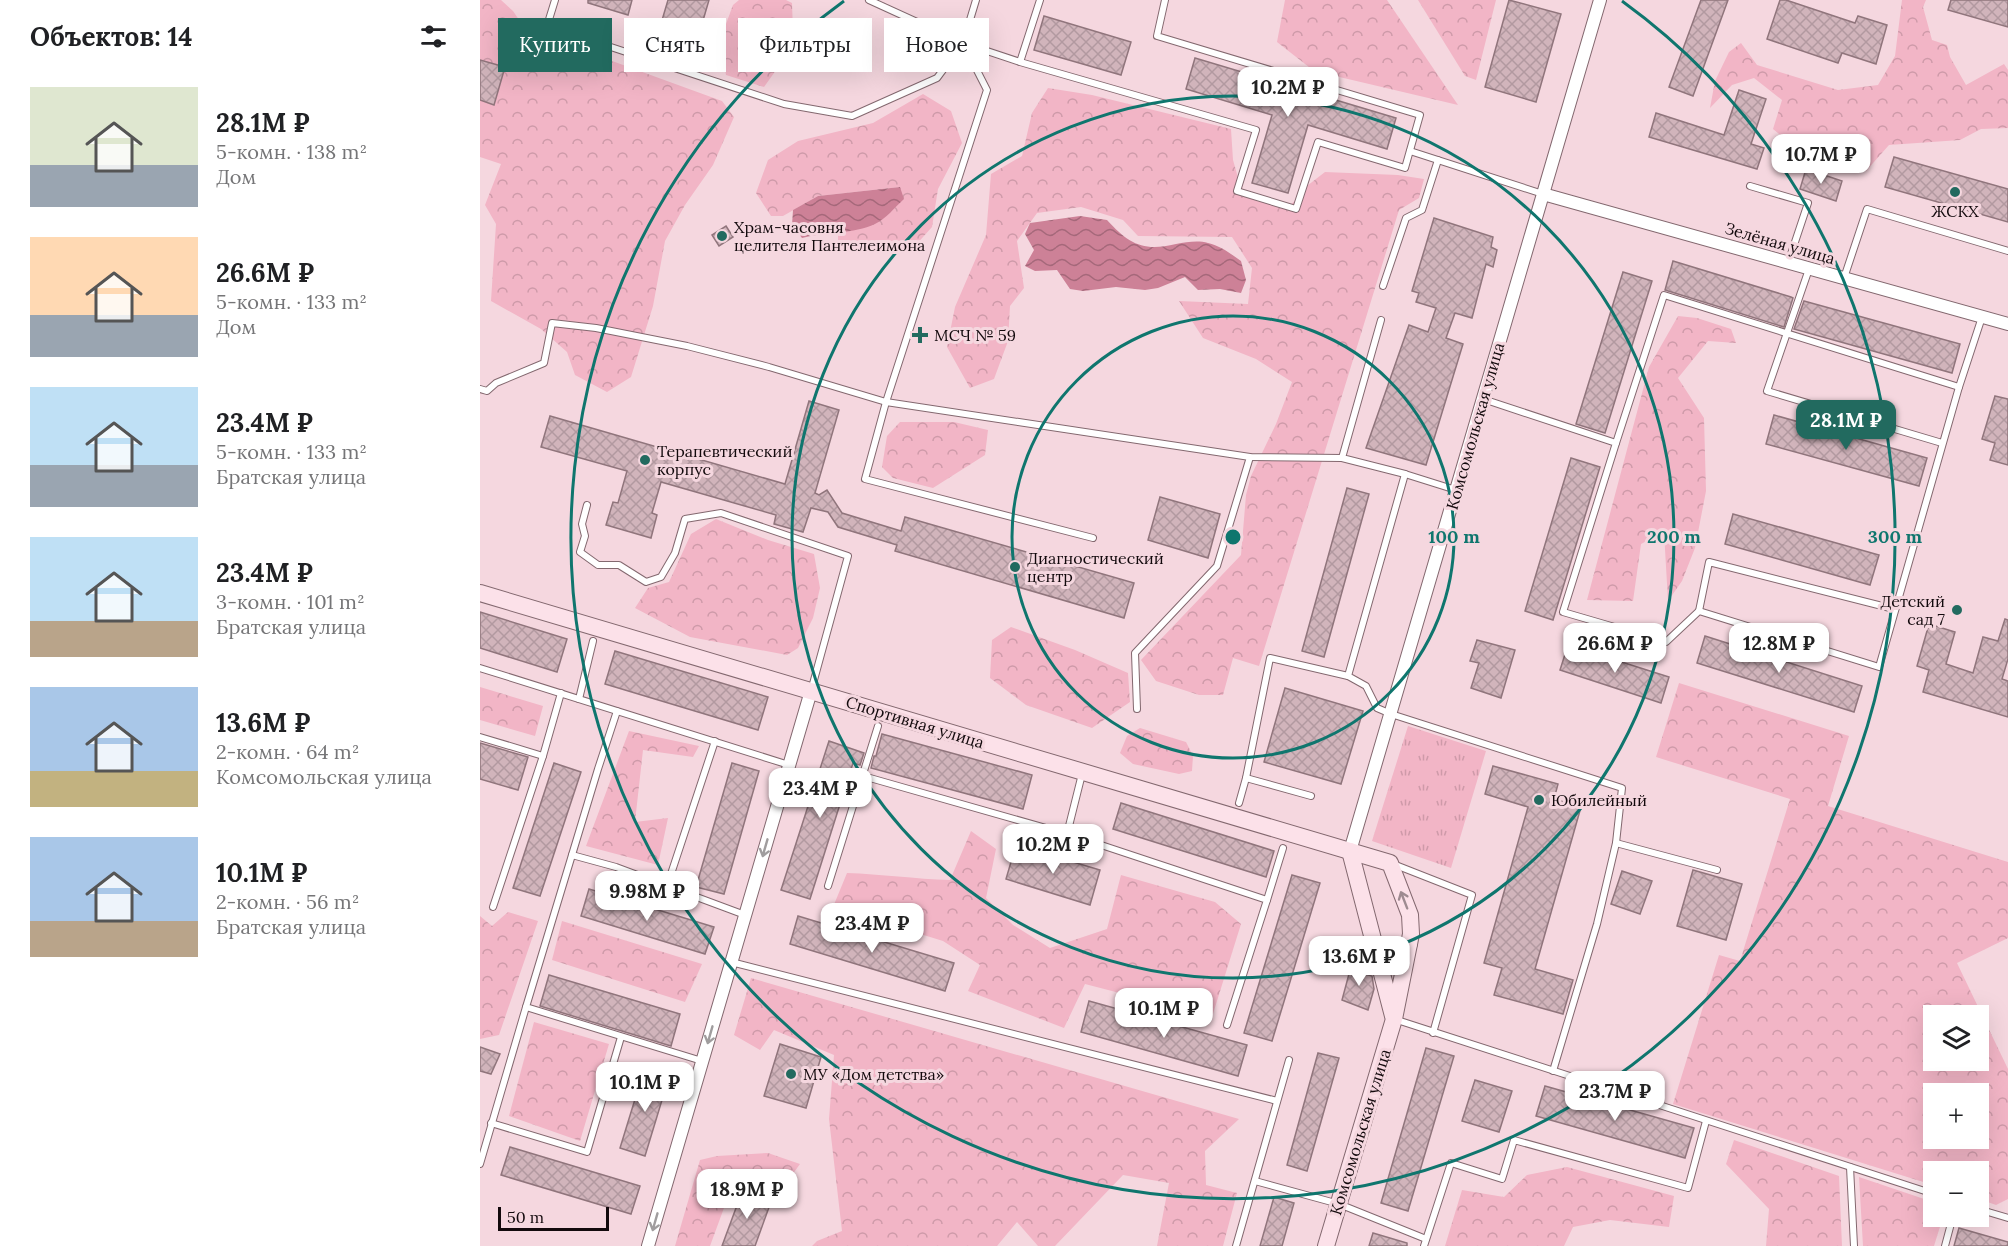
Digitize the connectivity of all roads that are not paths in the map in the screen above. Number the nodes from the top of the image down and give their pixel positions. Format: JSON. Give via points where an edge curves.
{"nodes":[{"id":1,"x":555,"y":0,"type":"edge"},
{"id":2,"x":869,"y":0,"type":"edge"},
{"id":3,"x":976,"y":0,"type":"edge"},
{"id":4,"x":1040,"y":0,"type":"edge"},
{"id":5,"x":1166,"y":0,"type":"edge"},
{"id":6,"x":1600,"y":0,"type":"edge"},
{"id":7,"x":908,"y":18,"type":"edge"},
{"id":8,"x":971,"y":18,"type":"edge"},
{"id":9,"x":989,"y":52,"type":"edge"},
{"id":10,"x":1020,"y":62,"type":"junction"},
{"id":11,"x":941,"y":72,"type":"edge"},
{"id":12,"x":978,"y":72,"type":"edge"},
{"id":13,"x":1410,"y":151,"type":"junction"},
{"id":14,"x":1438,"y":160,"type":"junction"},
{"id":15,"x":1750,"y":186,"type":"dead end"},
{"id":16,"x":1543,"y":194,"type":"junction"},
{"id":17,"x":2008,"y":251,"type":"edge"},
{"id":18,"x":1788,"y":263,"type":"junction"},
{"id":19,"x":1809,"y":268,"type":"junction"},
{"id":20,"x":1844,"y":279,"type":"junction"},
{"id":21,"x":1383,"y":286,"type":"dead end"},
{"id":22,"x":1982,"y":317,"type":"junction"},
{"id":23,"x":1381,"y":320,"type":"dead end"},
{"id":24,"x":2008,"y":324,"type":"edge"},
{"id":25,"x":1787,"y":333,"type":"junction"},
{"id":26,"x":1959,"y":387,"type":"junction"},
{"id":27,"x":480,"y":389,"type":"edge"},
{"id":28,"x":1483,"y":399,"type":"junction"},
{"id":29,"x":886,"y":402,"type":"junction"},
{"id":30,"x":1616,"y":443,"type":"junction"},
{"id":31,"x":1942,"y":443,"type":"junction"},
{"id":32,"x":1250,"y":457,"type":"junction"},
{"id":33,"x":1342,"y":458,"type":"junction"},
{"id":34,"x":1406,"y":474,"type":"junction"},
{"id":35,"x":1456,"y":490,"type":"junction"},
{"id":36,"x":587,"y":505,"type":"dead end"},
{"id":37,"x":1094,"y":538,"type":"dead end"},
{"id":38,"x":480,"y":593,"type":"edge"},
{"id":39,"x":1894,"y":609,"type":"junction"},
{"id":40,"x":1700,"y":611,"type":"junction"},
{"id":41,"x":593,"y":641,"type":"dead end"},
{"id":42,"x":480,"y":668,"type":"edge"},
{"id":43,"x":1348,"y":676,"type":"junction"},
{"id":44,"x":811,"y":691,"type":"junction"},
{"id":45,"x":561,"y":693,"type":"junction"},
{"id":46,"x":579,"y":699,"type":"junction"},
{"id":47,"x":1137,"y":709,"type":"dead end"},
{"id":48,"x":617,"y":711,"type":"junction"},
{"id":49,"x":1391,"y":714,"type":"junction"},
{"id":50,"x":878,"y":726,"type":"dead end"},
{"id":51,"x":480,"y":737,"type":"edge"},
{"id":52,"x":715,"y":741,"type":"junction"},
{"id":53,"x":543,"y":756,"type":"junction"},
{"id":54,"x":789,"y":765,"type":"junction"},
{"id":55,"x":1083,"y":772,"type":"junction"},
{"id":56,"x":863,"y":776,"type":"junction"},
{"id":57,"x":1246,"y":778,"type":"junction"},
{"id":58,"x":1311,"y":796,"type":"dead end"},
{"id":59,"x":1239,"y":803,"type":"dead end"},
{"id":60,"x":1066,"y":834,"type":"junction"},
{"id":61,"x":1616,"y":843,"type":"junction"},
{"id":62,"x":1283,"y":848,"type":"dead end"},
{"id":63,"x":1350,"y":851,"type":"junction"},
{"id":64,"x":572,"y":855,"type":"junction"},
{"id":65,"x":1390,"y":862,"type":"junction"},
{"id":66,"x":1717,"y":870,"type":"dead end"},
{"id":67,"x":828,"y":885,"type":"dead end"},
{"id":68,"x":666,"y":886,"type":"junction"},
{"id":69,"x":1267,"y":900,"type":"junction"},
{"id":70,"x":493,"y":907,"type":"dead end"},
{"id":71,"x":746,"y":915,"type":"junction"},
{"id":72,"x":1409,"y":945,"type":"junction"},
{"id":73,"x":1375,"y":949,"type":"junction"},
{"id":74,"x":731,"y":962,"type":"junction"},
{"id":75,"x":526,"y":1007,"type":"junction"},
{"id":76,"x":1394,"y":1019,"type":"junction"},
{"id":77,"x":1227,"y":1025,"type":"dead end"},
{"id":78,"x":1433,"y":1033,"type":"junction"},
{"id":79,"x":621,"y":1037,"type":"junction"},
{"id":80,"x":1289,"y":1060,"type":"dead end"},
{"id":81,"x":702,"y":1061,"type":"junction"},
{"id":82,"x":1553,"y":1071,"type":"junction"},
{"id":83,"x":1277,"y":1101,"type":"junction"},
{"id":84,"x":1706,"y":1121,"type":"junction"},
{"id":85,"x":491,"y":1124,"type":"junction"},
{"id":86,"x":480,"y":1164,"type":"edge"},
{"id":87,"x":1851,"y":1167,"type":"junction"},
{"id":88,"x":1255,"y":1181,"type":"junction"},
{"id":89,"x":1923,"y":1190,"type":"edge"},
{"id":90,"x":1339,"y":1204,"type":"junction"},
{"id":91,"x":1989,"y":1212,"type":"edge"},
{"id":92,"x":2008,"y":1218,"type":"edge"},
{"id":93,"x":1950,"y":1227,"type":"edge"},
{"id":94,"x":1425,"y":1243,"type":"edge"},
{"id":95,"x":648,"y":1246,"type":"edge"},
{"id":96,"x":1236,"y":1246,"type":"edge"},
{"id":97,"x":1326,"y":1246,"type":"edge"},
{"id":98,"x":1854,"y":1246,"type":"edge"},
{"id":99,"x":1945,"y":1246,"type":"edge"}],
"edges":[{"from":1,"to":11,"type":"lane","via":[[547,26],[784,104],[852,116],[937,78]]},
{"from":2,"to":7,"type":"lane"},
{"from":3,"to":8,"type":"lane"},
{"from":4,"to":10,"type":"lane"},
{"from":5,"to":13,"type":"lane","via":[[1157,36],[1420,115]]},
{"from":6,"to":16,"type":"street","name":"Комсомольская улица"},
{"from":9,"to":10,"type":"lane"},
{"from":10,"to":13,"type":"lane","via":[[1256,130],[1237,191],[1296,209],[1318,142],[1405,168]]},
{"from":12,"to":29,"type":"lane","via":[[987,90]]},
{"from":13,"to":14,"type":"lane"},
{"from":14,"to":16,"type":"lane"},
{"from":14,"to":21,"type":"lane","via":[[1422,210],[1406,218]]},
{"from":15,"to":18,"type":"lane","via":[[1808,202]]},
{"from":16,"to":18,"type":"street","name":"Зелёная улица"},
{"from":16,"to":28,"type":"street","name":"Комсомольская улица"},
{"from":17,"to":20,"type":"lane","via":[[1867,209]]},
{"from":18,"to":19,"type":"street","name":"Зелёная улица"},
{"from":19,"to":20,"type":"street","name":"Зелёная улица"},
{"from":19,"to":25,"type":"lane"},
{"from":20,"to":22,"type":"street","name":"Зелёная улица"},
{"from":22,"to":24,"type":"street","name":"Зелёная улица"},
{"from":22,"to":26,"type":"lane"},
{"from":23,"to":33,"type":"lane"},
{"from":25,"to":26,"type":"lane"},
{"from":25,"to":30,"type":"lane","via":[[1664,295]]},
{"from":25,"to":31,"type":"lane","via":[[1767,391]]},
{"from":26,"to":31,"type":"lane"},
{"from":27,"to":29,"type":"lane","via":[[487,391],[496,383],[544,363],[552,323],[687,345]]},
{"from":28,"to":30,"type":"lane"},
{"from":28,"to":35,"type":"street","name":"Комсомольская улица"},
{"from":29,"to":32,"type":"lane"},
{"from":29,"to":37,"type":"lane","via":[[865,479]]},
{"from":30,"to":40,"type":"lane","via":[[1563,612],[1666,642]]},
{"from":31,"to":39,"type":"lane"},
{"from":32,"to":33,"type":"lane"},
{"from":32,"to":47,"type":"lane","via":[[1217,566],[1135,653]]},
{"from":33,"to":34,"type":"lane"},
{"from":34,"to":35,"type":"lane"},
{"from":34,"to":43,"type":"lane"},
{"from":35,"to":49,"type":"street","name":"Комсомольская улица"},
{"from":36,"to":44,"type":"lane","via":[[580,552],[598,566],[619,565],[646,582],[661,577],[675,553],[685,519],[721,513],[848,556]]},
{"from":38,"to":44,"type":"street","name":"Спортивная улица"},
{"from":39,"to":40,"type":"lane","via":[[1709,562]]},
{"from":39,"to":40,"type":"lane","via":[[1879,667]]},
{"from":41,"to":46,"type":"lane"},
{"from":42,"to":45,"type":"lane"},
{"from":43,"to":49,"type":"lane","via":[[1366,686],[1377,708]]},
{"from":43,"to":57,"type":"lane","via":[[1270,658]]},
{"from":44,"to":54,"type":"street"},
{"from":44,"to":55,"type":"street","name":"Спортивная улица"},
{"from":45,"to":46,"type":"lane"},
{"from":45,"to":53,"type":"lane"},
{"from":46,"to":48,"type":"lane"},
{"from":48,"to":52,"type":"lane"},
{"from":48,"to":64,"type":"lane"},
{"from":49,"to":61,"type":"lane","via":[[1622,788]]},
{"from":49,"to":63,"type":"street","name":"Комсомольская улица"},
{"from":50,"to":56,"type":"lane"},
{"from":51,"to":53,"type":"lane"},
{"from":52,"to":54,"type":"lane"},
{"from":52,"to":68,"type":"lane"},
{"from":53,"to":70,"type":"lane"},
{"from":54,"to":71,"type":"street","one_way":true},
{"from":55,"to":60,"type":"lane"},
{"from":55,"to":63,"type":"street","name":"Спортивная улица"},
{"from":56,"to":60,"type":"lane"},
{"from":56,"to":67,"type":"lane"},
{"from":57,"to":58,"type":"lane"},
{"from":57,"to":59,"type":"lane"},
{"from":60,"to":69,"type":"lane"},
{"from":61,"to":66,"type":"lane"},
{"from":61,"to":82,"type":"lane","via":[[1597,924]]},
{"from":62,"to":69,"type":"lane"},
{"from":63,"to":65,"type":"street"},
{"from":63,"to":73,"type":"street"},
{"from":64,"to":68,"type":"lane"},
{"from":64,"to":75,"type":"lane"},
{"from":72,"to":65,"type":"street","name":"Комсомольская улица","one_way":true,"via":[[1410,915]]},
{"from":65,"to":78,"type":"lane","via":[[1472,895]]},
{"from":68,"to":71,"type":"lane"},
{"from":69,"to":77,"type":"lane"},
{"from":71,"to":74,"type":"street"},
{"from":72,"to":73,"type":"street","via":[[1395,955]]},
{"from":72,"to":76,"type":"street","name":"Комсомольская улица"},
{"from":73,"to":76,"type":"street"},
{"from":74,"to":81,"type":"street","one_way":true},
{"from":74,"to":83,"type":"lane"},
{"from":75,"to":79,"type":"lane"},
{"from":75,"to":85,"type":"lane"},
{"from":76,"to":78,"type":"lane"},
{"from":76,"to":90,"type":"street","name":"Комсомольская улица"},
{"from":78,"to":82,"type":"lane"},
{"from":79,"to":81,"type":"lane"},
{"from":79,"to":85,"type":"lane","via":[[587,1152]]},
{"from":80,"to":83,"type":"lane"},
{"from":81,"to":95,"type":"street","one_way":true},
{"from":82,"to":84,"type":"lane"},
{"from":83,"to":88,"type":"lane"},
{"from":84,"to":87,"type":"lane"},
{"from":84,"to":94,"type":"lane","via":[[1688,1188],[1515,1140],[1502,1179],[1452,1163]]},
{"from":85,"to":86,"type":"lane"},
{"from":87,"to":89,"type":"lane"},
{"from":87,"to":98,"type":"lane"},
{"from":88,"to":90,"type":"lane"},
{"from":88,"to":96,"type":"lane"},
{"from":90,"to":94,"type":"lane"},
{"from":90,"to":97,"type":"street","name":"Комсомольская улица"},
{"from":91,"to":92,"type":"lane"},
{"from":93,"to":99,"type":"lane"}]}
